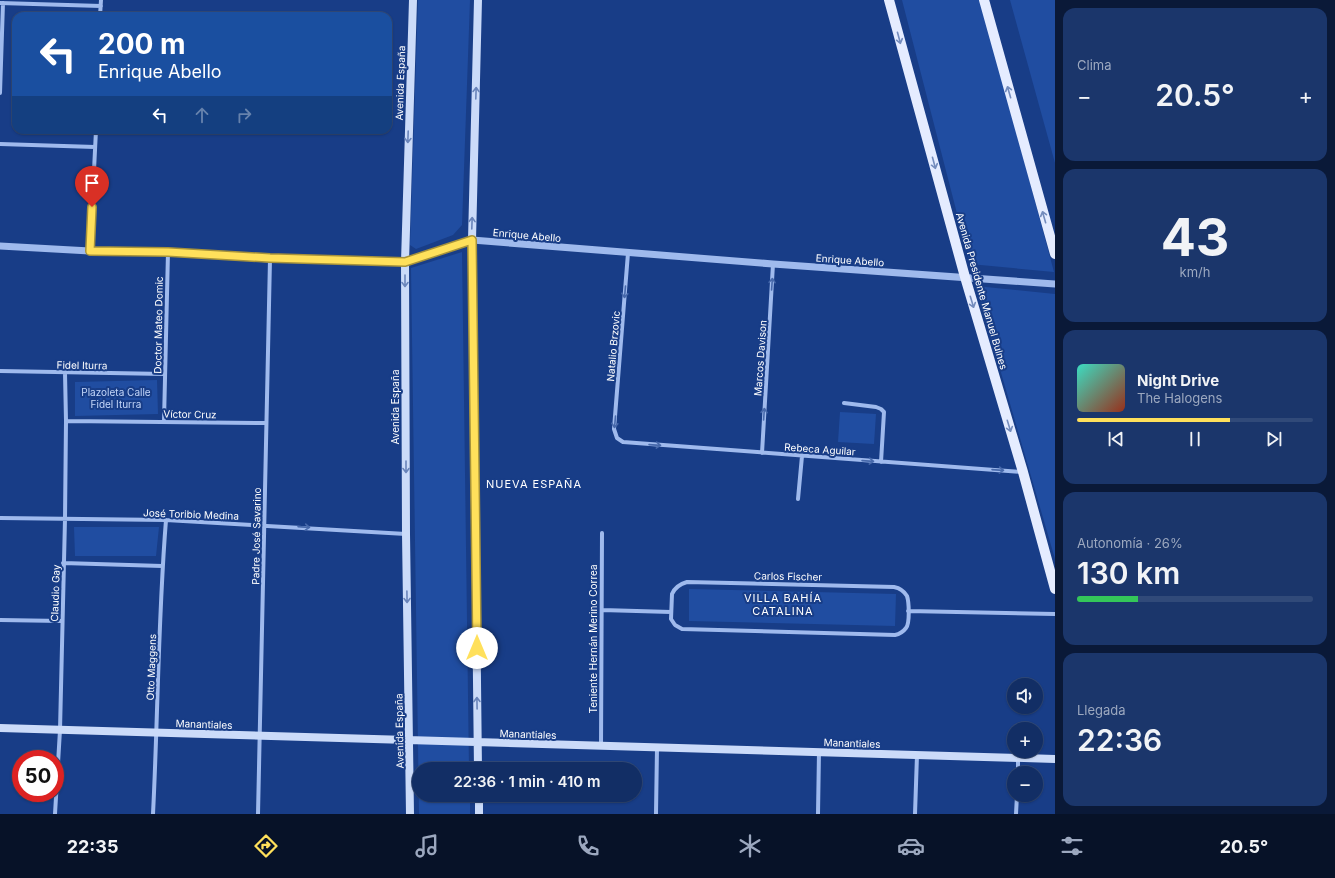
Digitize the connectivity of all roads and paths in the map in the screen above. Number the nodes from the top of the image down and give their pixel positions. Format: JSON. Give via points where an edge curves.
{"nodes":[{"id":1,"x":101,"y":0,"type":"edge"},
{"id":2,"x":412,"y":0,"type":"edge"},
{"id":3,"x":478,"y":0,"type":"edge"},
{"id":4,"x":889,"y":0,"type":"edge"},
{"id":5,"x":984,"y":0,"type":"edge"},
{"id":6,"x":1,"y":3,"type":"edge"},
{"id":7,"x":101,"y":6,"type":"junction"},
{"id":8,"x":100,"y":12,"type":"edge"},
{"id":9,"x":0,"y":92,"type":"edge"},
{"id":10,"x":96,"y":134,"type":"edge"},
{"id":11,"x":0,"y":144,"type":"edge"},
{"id":12,"x":96,"y":148,"type":"junction"},
{"id":13,"x":472,"y":240,"type":"junction"},
{"id":14,"x":0,"y":246,"type":"edge"},
{"id":15,"x":90,"y":251,"type":"junction"},
{"id":16,"x":168,"y":252,"type":"junction"},
{"id":17,"x":628,"y":254,"type":"junction"},
{"id":18,"x":1055,"y":254,"type":"edge"},
{"id":19,"x":270,"y":258,"type":"junction"},
{"id":20,"x":405,"y":262,"type":"junction"},
{"id":21,"x":774,"y":264,"type":"junction"},
{"id":22,"x":965,"y":277,"type":"junction"},
{"id":23,"x":1055,"y":284,"type":"edge"},
{"id":24,"x":0,"y":371,"type":"edge"},
{"id":25,"x":65,"y":372,"type":"junction"},
{"id":26,"x":165,"y":374,"type":"junction"},
{"id":27,"x":844,"y":403,"type":"dead end"},
{"id":28,"x":66,"y":421,"type":"junction"},
{"id":29,"x":164,"y":422,"type":"junction"},
{"id":30,"x":266,"y":423,"type":"junction"},
{"id":31,"x":617,"y":438,"type":"joint"},
{"id":32,"x":762,"y":453,"type":"junction"},
{"id":33,"x":802,"y":456,"type":"junction"},
{"id":34,"x":881,"y":462,"type":"junction"},
{"id":35,"x":1023,"y":472,"type":"junction"},
{"id":36,"x":798,"y":499,"type":"dead end"},
{"id":37,"x":0,"y":518,"type":"edge"},
{"id":38,"x":65,"y":519,"type":"junction"},
{"id":39,"x":166,"y":520,"type":"junction"},
{"id":40,"x":265,"y":525,"type":"junction"},
{"id":41,"x":602,"y":532,"type":"dead end"},
{"id":42,"x":406,"y":534,"type":"junction"},
{"id":43,"x":63,"y":564,"type":"junction"},
{"id":44,"x":162,"y":566,"type":"junction"},
{"id":45,"x":1055,"y":589,"type":"edge"},
{"id":46,"x":602,"y":610,"type":"junction"},
{"id":47,"x":908,"y":611,"type":"junction"},
{"id":48,"x":670,"y":612,"type":"junction"},
{"id":49,"x":1055,"y":614,"type":"edge"},
{"id":50,"x":0,"y":620,"type":"edge"},
{"id":51,"x":62,"y":621,"type":"junction"},
{"id":52,"x":0,"y":728,"type":"edge"},
{"id":53,"x":60,"y":730,"type":"junction"},
{"id":54,"x":157,"y":733,"type":"junction"},
{"id":55,"x":260,"y":736,"type":"junction"},
{"id":56,"x":409,"y":740,"type":"junction"},
{"id":57,"x":478,"y":742,"type":"junction"},
{"id":58,"x":601,"y":746,"type":"junction"},
{"id":59,"x":657,"y":747,"type":"junction"},
{"id":60,"x":819,"y":752,"type":"junction"},
{"id":61,"x":917,"y":755,"type":"junction"},
{"id":62,"x":1007,"y":758,"type":"edge"},
{"id":63,"x":1018,"y":758,"type":"joint"},
{"id":64,"x":1055,"y":759,"type":"edge"},
{"id":65,"x":478,"y":762,"type":"edge"},
{"id":66,"x":1018,"y":766,"type":"edge"},
{"id":67,"x":479,"y":802,"type":"edge"},
{"id":68,"x":1017,"y":802,"type":"edge"},
{"id":69,"x":56,"y":814,"type":"edge"},
{"id":70,"x":153,"y":814,"type":"edge"},
{"id":71,"x":258,"y":814,"type":"edge"},
{"id":72,"x":410,"y":814,"type":"edge"},
{"id":73,"x":479,"y":814,"type":"edge"},
{"id":74,"x":656,"y":814,"type":"edge"},
{"id":75,"x":818,"y":814,"type":"edge"},
{"id":76,"x":916,"y":814,"type":"edge"},
{"id":77,"x":1016,"y":814,"type":"edge"}],
"edges":[{"from":1,"to":7,"type":"street"},
{"from":2,"to":20,"type":"main road","name":"Avenida España","one_way":true},
{"from":13,"to":3,"type":"main road","one_way":true},
{"from":4,"to":22,"type":"main road","name":"Avenida Presidente Manuel Bulnes","one_way":true},
{"from":18,"to":5,"type":"main road","one_way":true},
{"from":6,"to":7,"type":"street"},
{"from":6,"to":9,"type":"street"},
{"from":7,"to":8,"type":"street"},
{"from":10,"to":12,"type":"street"},
{"from":11,"to":12,"type":"street"},
{"from":12,"to":15,"type":"street"},
{"from":13,"to":17,"type":"street","name":"Enrique Abello"},
{"from":13,"to":20,"type":"street","name":"Enrique Abello"},
{"from":57,"to":13,"type":"main road","one_way":true},
{"from":14,"to":15,"type":"street","name":"Enrique Abello"},
{"from":15,"to":16,"type":"street","name":"Enrique Abello"},
{"from":16,"to":19,"type":"street","name":"Enrique Abello"},
{"from":16,"to":26,"type":"street","name":"Doctor Mateo Domic"},
{"from":17,"to":21,"type":"street","name":"Enrique Abello"},
{"from":17,"to":31,"type":"street","name":"Natalio Brzovic","one_way":true,"via":[[614,429]]},
{"from":19,"to":20,"type":"street","name":"Enrique Abello"},
{"from":19,"to":30,"type":"street","name":"Padre José Savarino"},
{"from":20,"to":42,"type":"main road","name":"Avenida España","one_way":true},
{"from":21,"to":22,"type":"street","name":"Enrique Abello"},
{"from":32,"to":21,"type":"street","name":"Marcos Davison","one_way":true},
{"from":22,"to":23,"type":"street","name":"Enrique Abello"},
{"from":22,"to":35,"type":"main road","name":"Avenida Presidente Manuel Bulnes","one_way":true},
{"from":24,"to":25,"type":"street","name":"Fidel Iturra"},
{"from":25,"to":26,"type":"street","name":"Fidel Iturra"},
{"from":25,"to":28,"type":"street","name":"Claudio Gay"},
{"from":26,"to":29,"type":"street","name":"Doctor Mateo Domic"},
{"from":27,"to":34,"type":"street","via":[[876,407],[884,412]]},
{"from":28,"to":29,"type":"street","name":"Víctor Cruz"},
{"from":28,"to":38,"type":"street","name":"Claudio Gay"},
{"from":29,"to":30,"type":"street","name":"Víctor Cruz"},
{"from":30,"to":40,"type":"street","name":"Padre José Savarino"},
{"from":31,"to":32,"type":"street","name":"Rebeca Aguilar","one_way":true,"via":[[626,443]]},
{"from":32,"to":33,"type":"street","name":"Rebeca Aguilar"},
{"from":33,"to":34,"type":"street","name":"Rebeca Aguilar","one_way":true},
{"from":33,"to":36,"type":"street"},
{"from":34,"to":35,"type":"street","name":"Rebeca Aguilar","one_way":true},
{"from":35,"to":45,"type":"main road","name":"Avenida Presidente Manuel Bulnes"},
{"from":37,"to":38,"type":"street","name":"José Toribio Medina"},
{"from":38,"to":39,"type":"street","name":"José Toribio Medina"},
{"from":38,"to":43,"type":"street","name":"Claudio Gay"},
{"from":39,"to":40,"type":"street","name":"José Toribio Medina"},
{"from":39,"to":44,"type":"street","name":"Otto Maggens"},
{"from":40,"to":42,"type":"street","name":"José Toribio Medina","one_way":true},
{"from":40,"to":55,"type":"street","name":"Padre José Savarino"},
{"from":41,"to":46,"type":"street","name":"Teniente Hernán Merino Correa"},
{"from":42,"to":56,"type":"main road","name":"Avenida España","one_way":true},
{"from":43,"to":44,"type":"street"},
{"from":43,"to":51,"type":"street","name":"Claudio Gay"},
{"from":44,"to":54,"type":"street","name":"Otto Maggens"},
{"from":46,"to":48,"type":"street"},
{"from":46,"to":58,"type":"street","name":"Teniente Hernán Merino Correa"},
{"from":47,"to":48,"type":"street","name":"Carlos Fischer","via":[[908,625],[903,632],[895,635],[686,629],[672,622]]},
{"from":47,"to":48,"type":"street","name":"Carlos Fischer","via":[[907,596],[901,589],[894,587],[687,582],[674,590]]},
{"from":47,"to":49,"type":"street"},
{"from":50,"to":51,"type":"street"},
{"from":51,"to":53,"type":"street","name":"Claudio Gay"},
{"from":52,"to":53,"type":"main road","name":"Manantiales"},
{"from":53,"to":54,"type":"main road","name":"Manantiales"},
{"from":53,"to":69,"type":"street","name":"Claudio Gay"},
{"from":54,"to":55,"type":"main road","name":"Manantiales"},
{"from":54,"to":70,"type":"street","name":"Otto Maggens"},
{"from":55,"to":56,"type":"main road","name":"Manantiales"},
{"from":55,"to":71,"type":"street","name":"Padre José Savarino"},
{"from":56,"to":57,"type":"main road","name":"Manantiales"},
{"from":56,"to":72,"type":"main road","name":"Avenida España"},
{"from":57,"to":58,"type":"main road","name":"Manantiales"},
{"from":57,"to":65,"type":"main road"},
{"from":58,"to":59,"type":"main road","name":"Manantiales"},
{"from":59,"to":60,"type":"main road","name":"Manantiales"},
{"from":59,"to":74,"type":"street"},
{"from":60,"to":61,"type":"main road","name":"Manantiales"},
{"from":60,"to":75,"type":"street"},
{"from":61,"to":62,"type":"main road","name":"Manantiales"},
{"from":61,"to":76,"type":"street"},
{"from":63,"to":64,"type":"main road","name":"Manantiales"},
{"from":63,"to":66,"type":"street"},
{"from":67,"to":73,"type":"main road"},
{"from":68,"to":77,"type":"street"}]}
